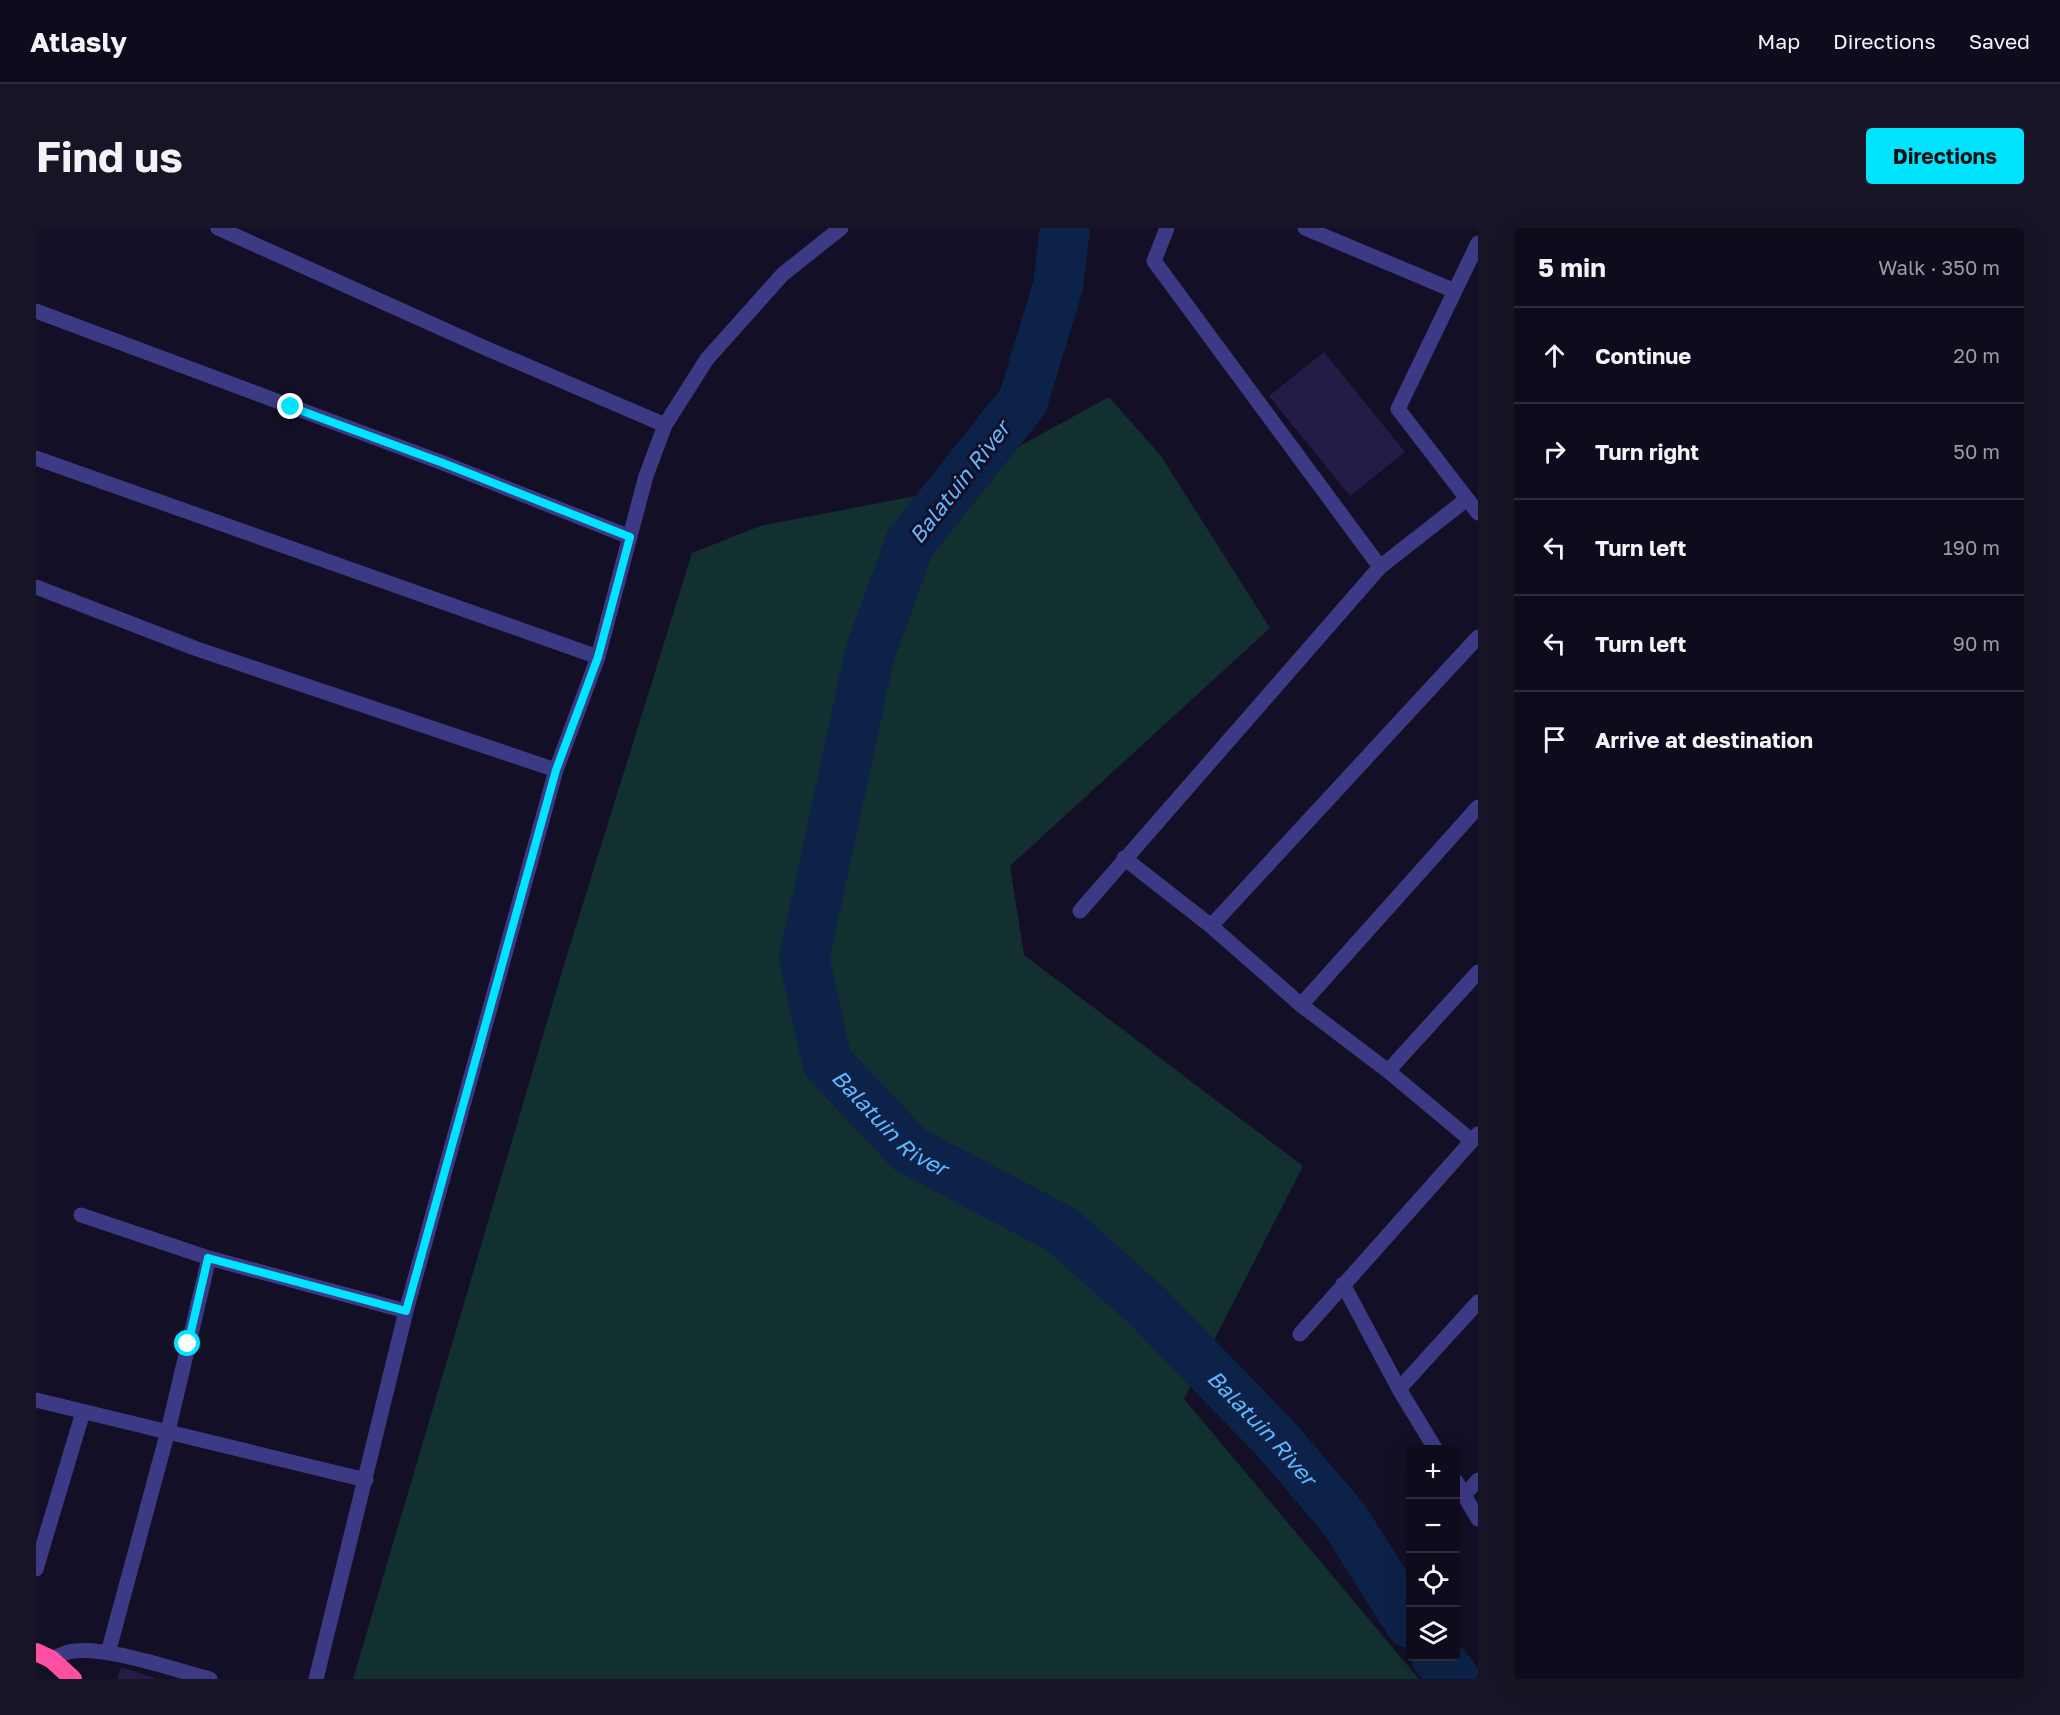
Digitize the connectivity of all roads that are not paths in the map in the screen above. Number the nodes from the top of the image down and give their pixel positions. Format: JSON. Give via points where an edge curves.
{"nodes":[{"id":1,"x":218,"y":228,"type":"edge"},
{"id":2,"x":841,"y":228,"type":"edge"},
{"id":3,"x":1167,"y":228,"type":"edge"},
{"id":4,"x":1305,"y":228,"type":"edge"},
{"id":5,"x":1478,"y":243,"type":"edge"},
{"id":6,"x":1455,"y":291,"type":"junction"},
{"id":7,"x":36,"y":311,"type":"edge"},
{"id":8,"x":665,"y":424,"type":"junction"},
{"id":9,"x":36,"y":458,"type":"edge"},
{"id":10,"x":1467,"y":499,"type":"junction"},
{"id":11,"x":1478,"y":513,"type":"edge"},
{"id":12,"x":630,"y":537,"type":"junction"},
{"id":13,"x":1380,"y":567,"type":"junction"},
{"id":14,"x":36,"y":587,"type":"edge"},
{"id":15,"x":1478,"y":637,"type":"edge"},
{"id":16,"x":598,"y":657,"type":"junction"},
{"id":17,"x":556,"y":770,"type":"junction"},
{"id":18,"x":1478,"y":807,"type":"edge"},
{"id":19,"x":1124,"y":858,"type":"junction"},
{"id":20,"x":1080,"y":911,"type":"dead end"},
{"id":21,"x":1211,"y":926,"type":"junction"},
{"id":22,"x":1478,"y":972,"type":"edge"},
{"id":23,"x":1301,"y":1005,"type":"junction"},
{"id":24,"x":1388,"y":1071,"type":"junction"},
{"id":25,"x":1475,"y":1137,"type":"edge"},
{"id":26,"x":81,"y":1215,"type":"dead end"},
{"id":27,"x":208,"y":1258,"type":"junction"},
{"id":28,"x":1343,"y":1284,"type":"junction"},
{"id":29,"x":1478,"y":1302,"type":"edge"},
{"id":30,"x":406,"y":1311,"type":"junction"},
{"id":31,"x":1300,"y":1334,"type":"dead end"},
{"id":32,"x":1399,"y":1389,"type":"junction"},
{"id":33,"x":36,"y":1400,"type":"edge"},
{"id":34,"x":83,"y":1412,"type":"junction"},
{"id":35,"x":168,"y":1431,"type":"junction"},
{"id":36,"x":1434,"y":1445,"type":"edge"},
{"id":37,"x":366,"y":1480,"type":"junction"},
{"id":38,"x":1478,"y":1480,"type":"edge"},
{"id":39,"x":1460,"y":1489,"type":"edge"},
{"id":40,"x":1464,"y":1495,"type":"junction"},
{"id":41,"x":1478,"y":1519,"type":"edge"},
{"id":42,"x":36,"y":1569,"type":"edge"},
{"id":43,"x":108,"y":1653,"type":"junction"},
{"id":44,"x":43,"y":1655,"type":"edge"},
{"id":45,"x":73,"y":1679,"type":"edge"},
{"id":46,"x":210,"y":1679,"type":"edge"},
{"id":47,"x":316,"y":1679,"type":"edge"}],
"edges":[{"from":1,"to":8,"type":"street"},
{"from":2,"to":8,"type":"street","via":[[776,281],[707,359]]},
{"from":3,"to":13,"type":"street","via":[[1154,261]]},
{"from":4,"to":6,"type":"street"},
{"from":5,"to":6,"type":"street"},
{"from":6,"to":10,"type":"street","via":[[1398,409]]},
{"from":7,"to":12,"type":"street"},
{"from":8,"to":12,"type":"street"},
{"from":9,"to":16,"type":"street"},
{"from":10,"to":11,"type":"street"},
{"from":10,"to":13,"type":"street"},
{"from":12,"to":16,"type":"street"},
{"from":13,"to":19,"type":"street"},
{"from":14,"to":17,"type":"street","via":[[197,649]]},
{"from":15,"to":21,"type":"street"},
{"from":16,"to":17,"type":"street"},
{"from":17,"to":30,"type":"street"},
{"from":18,"to":23,"type":"street"},
{"from":19,"to":20,"type":"street"},
{"from":19,"to":21,"type":"street"},
{"from":21,"to":23,"type":"street"},
{"from":22,"to":24,"type":"street"},
{"from":23,"to":24,"type":"street"},
{"from":24,"to":25,"type":"street"},
{"from":25,"to":28,"type":"street"},
{"from":26,"to":27,"type":"street"},
{"from":27,"to":30,"type":"street"},
{"from":27,"to":35,"type":"street"},
{"from":28,"to":31,"type":"street"},
{"from":28,"to":32,"type":"street"},
{"from":29,"to":32,"type":"street"},
{"from":30,"to":37,"type":"street"},
{"from":32,"to":36,"type":"street"},
{"from":33,"to":34,"type":"street"},
{"from":34,"to":35,"type":"street"},
{"from":34,"to":42,"type":"street"},
{"from":35,"to":37,"type":"street"},
{"from":35,"to":43,"type":"street"},
{"from":37,"to":47,"type":"street"},
{"from":38,"to":40,"type":"street"},
{"from":39,"to":40,"type":"street"},
{"from":40,"to":41,"type":"street"},
{"from":43,"to":44,"type":"street"},
{"from":43,"to":46,"type":"street"},
{"from":44,"to":45,"type":"highway"}]}
